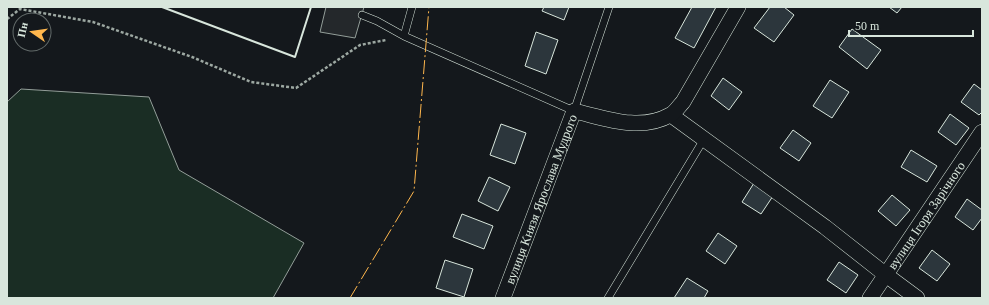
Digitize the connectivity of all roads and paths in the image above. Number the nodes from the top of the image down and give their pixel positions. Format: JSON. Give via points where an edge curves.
{"nodes":[{"id":1,"x":412,"y":7,"type":"edge"},
{"id":2,"x":609,"y":7,"type":"edge"},
{"id":3,"x":738,"y":7,"type":"edge"},
{"id":4,"x":362,"y":14,"type":"dead end"},
{"id":5,"x":7,"y":19,"type":"edge"},
{"id":6,"x":404,"y":36,"type":"junction"},
{"id":7,"x":574,"y":111,"type":"junction"},
{"id":8,"x":671,"y":115,"type":"junction"},
{"id":9,"x":982,"y":132,"type":"edge"},
{"id":10,"x":704,"y":138,"type":"junction"},
{"id":11,"x":886,"y":275,"type":"junction"},
{"id":12,"x":503,"y":298,"type":"edge"},
{"id":13,"x":608,"y":298,"type":"edge"},
{"id":14,"x":870,"y":298,"type":"edge"},
{"id":15,"x":917,"y":298,"type":"edge"}],
"edges":[{"from":1,"to":6,"type":"lane"},
{"from":2,"to":7,"type":"lane"},
{"from":3,"to":8,"type":"street","name":"вулиця Князя Ярослава Мудрого","via":[[683,102]]},
{"from":4,"to":6,"type":"lane"},
{"from":5,"to":6,"type":"path","via":[[20,9],[93,22],[251,82],[296,88],[360,45]]},
{"from":6,"to":7,"type":"lane"},
{"from":7,"to":8,"type":"street","name":"вулиця Князя Ярослава Мудрого","via":[[624,123],[652,122]]},
{"from":7,"to":12,"type":"street","name":"вулиця Князя Ярослава Мудрого"},
{"from":8,"to":10,"type":"street"},
{"from":9,"to":11,"type":"street","name":"вулиця Ігоря Зарічного"},
{"from":10,"to":11,"type":"street"},
{"from":10,"to":13,"type":"lane"},
{"from":11,"to":14,"type":"street","name":"вулиця Ігоря Зарічного"},
{"from":11,"to":15,"type":"street"}]}
